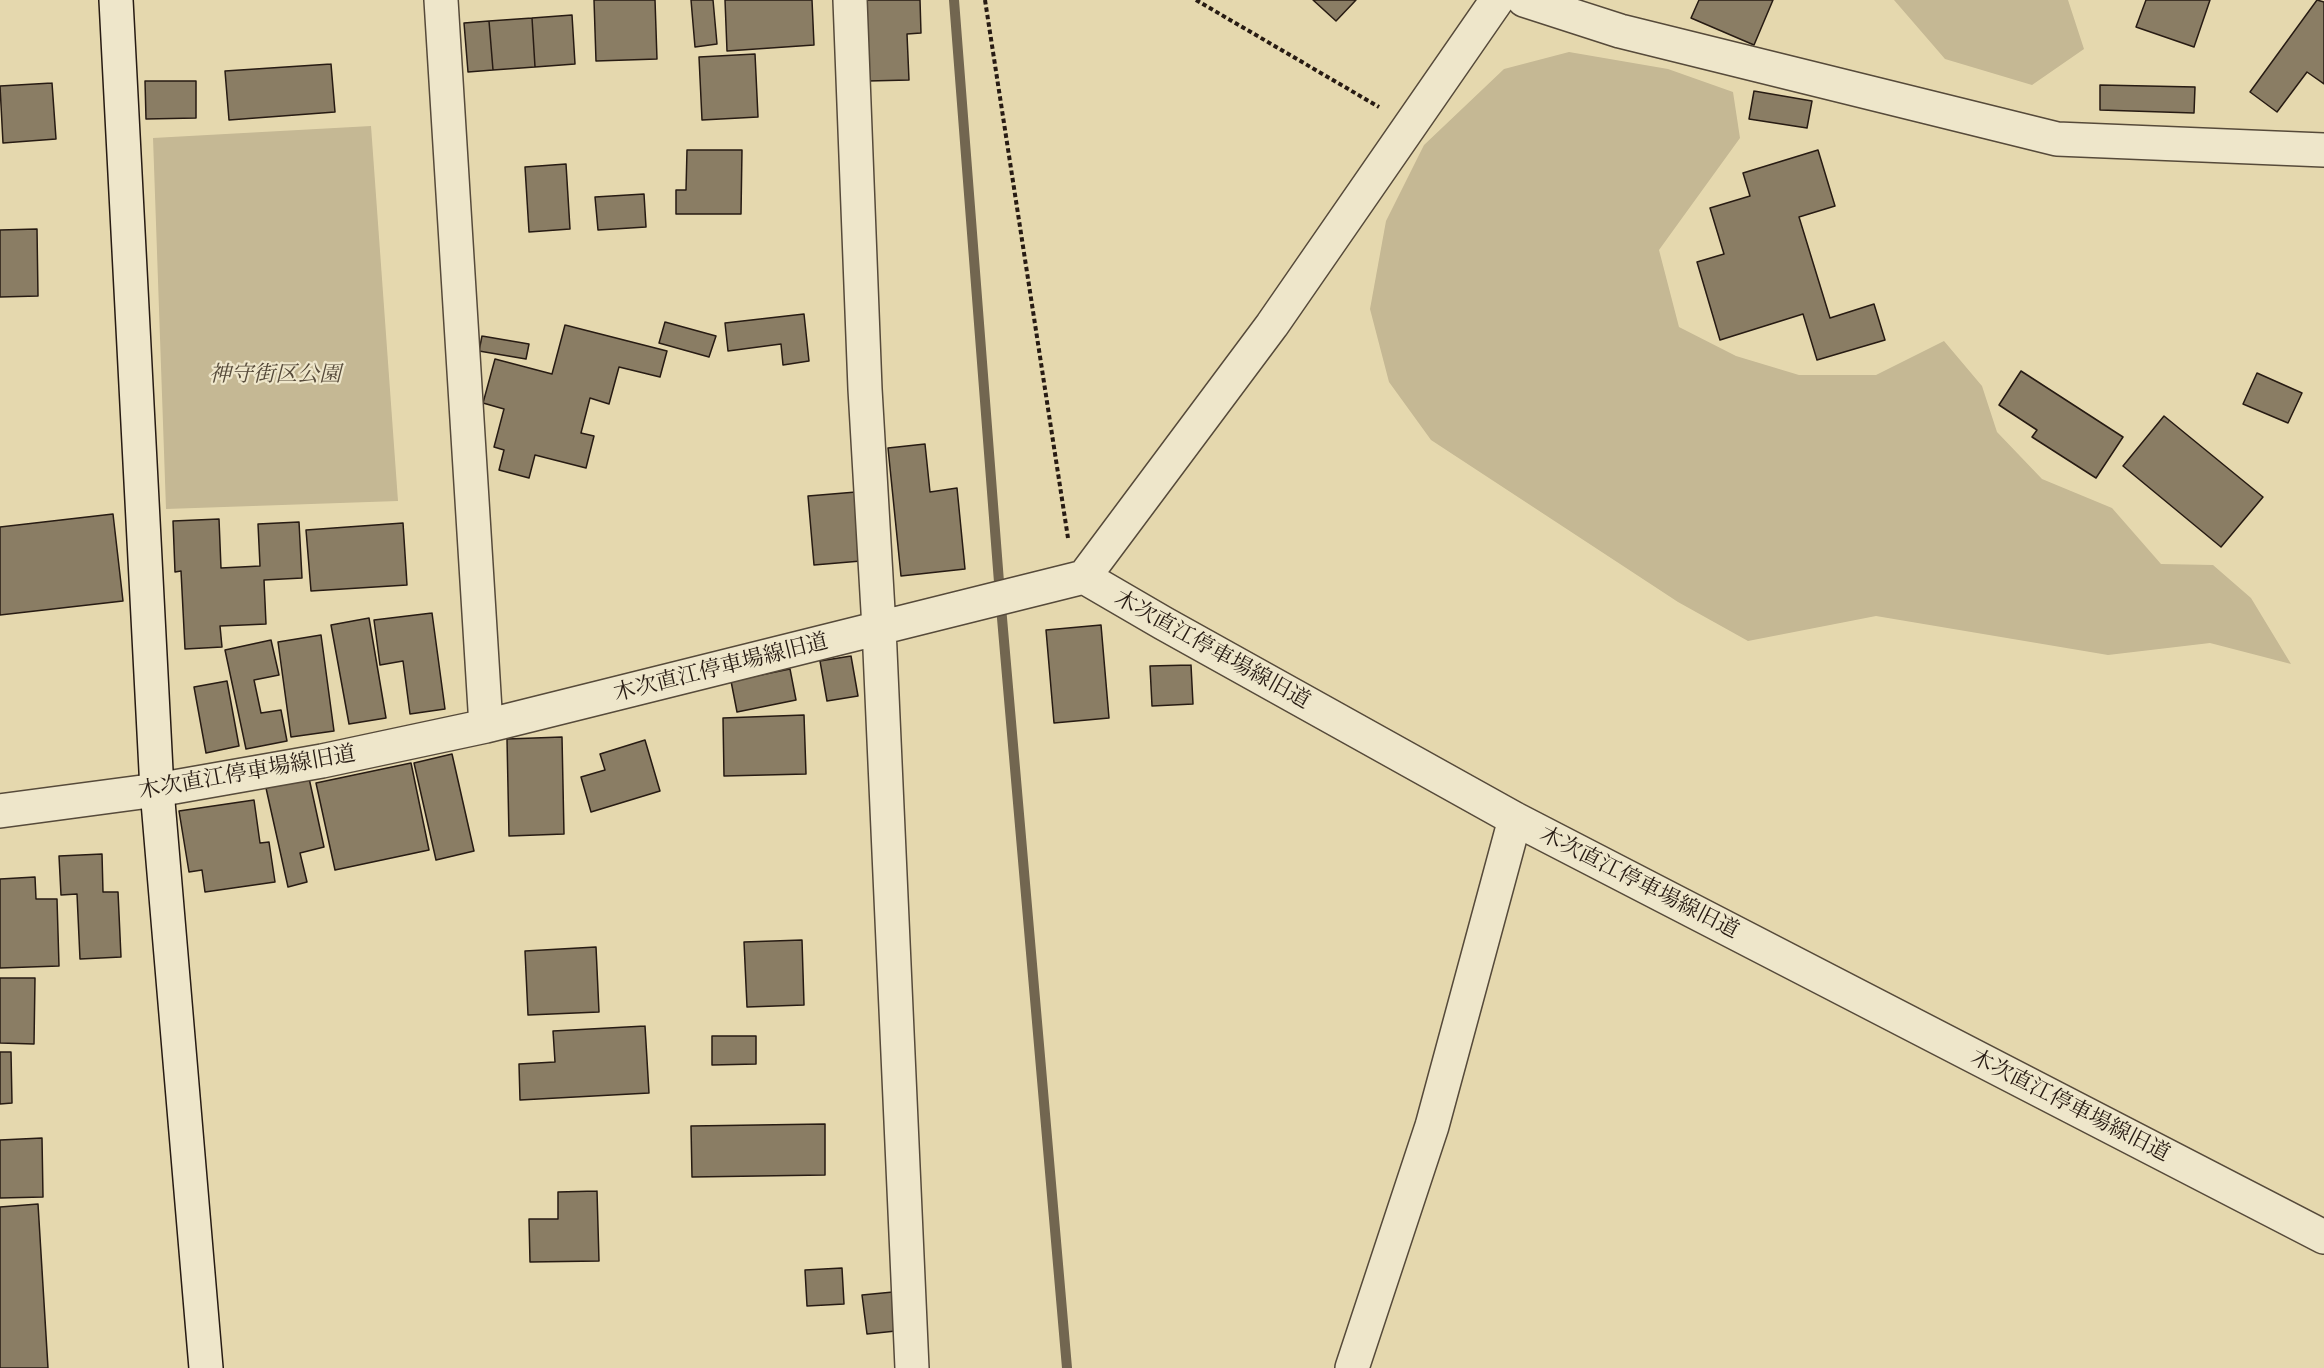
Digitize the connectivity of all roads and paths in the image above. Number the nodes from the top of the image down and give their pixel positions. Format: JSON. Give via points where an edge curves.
{"nodes":[{"id":1,"x":117,"y":0,"type":"edge"},
{"id":2,"x":441,"y":0,"type":"edge"},
{"id":3,"x":850,"y":0,"type":"edge"},
{"id":4,"x":985,"y":0,"type":"edge"},
{"id":5,"x":1196,"y":0,"type":"edge"},
{"id":6,"x":1497,"y":0,"type":"edge"},
{"id":7,"x":1524,"y":0,"type":"edge"},
{"id":8,"x":1410,"y":124,"type":"junction"},
{"id":9,"x":2324,"y":150,"type":"edge"},
{"id":10,"x":1079,"y":578,"type":"junction"},
{"id":11,"x":879,"y":628,"type":"junction"},
{"id":12,"x":486,"y":726,"type":"junction"},
{"id":13,"x":157,"y":790,"type":"junction"},
{"id":14,"x":0,"y":811,"type":"edge"},
{"id":15,"x":1515,"y":819,"type":"junction"},
{"id":16,"x":2324,"y":1237,"type":"edge"},
{"id":17,"x":206,"y":1368,"type":"edge"},
{"id":18,"x":912,"y":1368,"type":"edge"},
{"id":19,"x":1352,"y":1368,"type":"edge"}],
"edges":[{"from":1,"to":13,"type":"street"},
{"from":2,"to":12,"type":"street"},
{"from":3,"to":11,"type":"street"},
{"from":4,"to":10,"type":"path"},
{"from":5,"to":8,"type":"path"},
{"from":6,"to":8,"type":"street"},
{"from":7,"to":9,"type":"street","via":[[1620,31],[2057,139]]},
{"from":8,"to":10,"type":"street","via":[[1272,325]]},
{"from":10,"to":11,"type":"street","name":"木次直江停車場線旧道"},
{"from":10,"to":15,"type":"street","name":"木次直江停車場線旧道"},
{"from":11,"to":12,"type":"street","name":"木次直江停車場線旧道"},
{"from":11,"to":18,"type":"street"},
{"from":12,"to":13,"type":"street","name":"木次直江停車場線旧道","via":[[322,761]]},
{"from":13,"to":14,"type":"street","name":"木次直江停車場線旧道"},
{"from":13,"to":17,"type":"street"},
{"from":15,"to":16,"type":"street","name":"木次直江停車場線旧道"},
{"from":15,"to":19,"type":"street","via":[[1432,1126]]}]}
